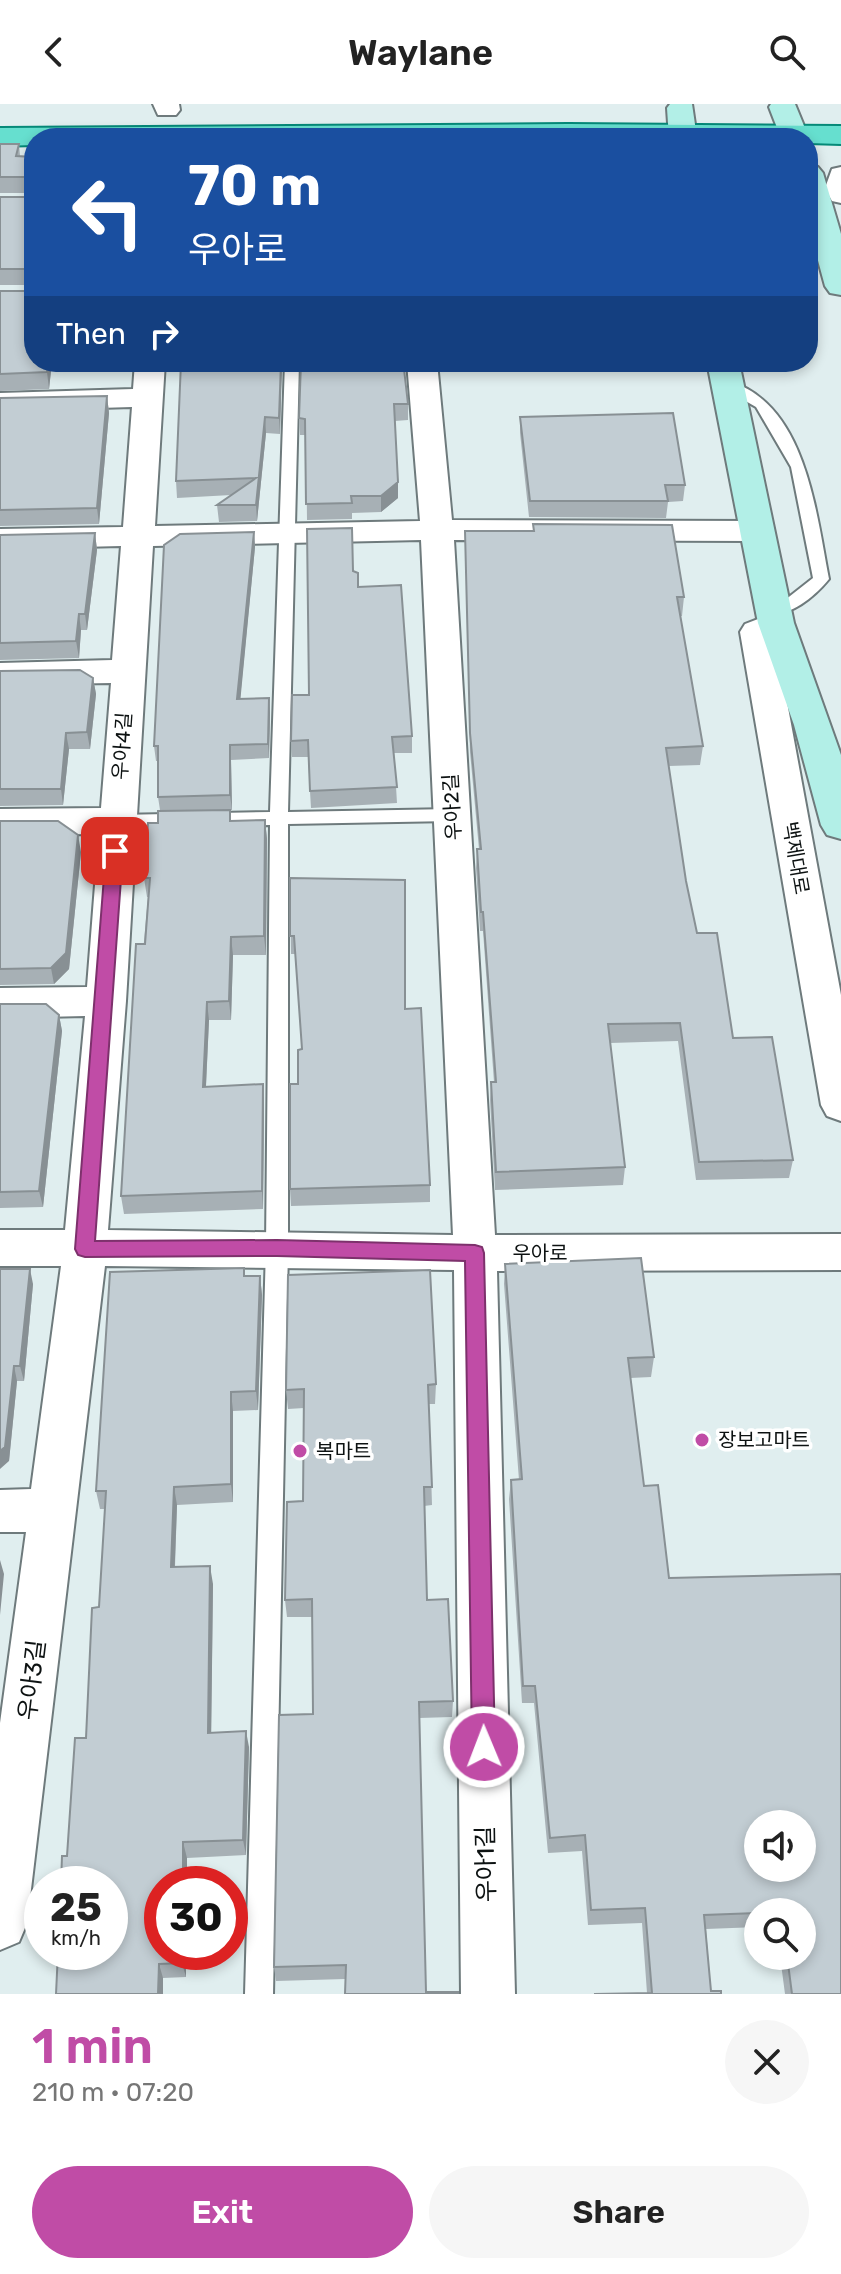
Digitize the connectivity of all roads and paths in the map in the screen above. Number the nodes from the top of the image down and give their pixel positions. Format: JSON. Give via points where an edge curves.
{"nodes":[{"id":1,"x":783,"y":106,"type":"edge"},
{"id":2,"x":814,"y":107,"type":"dead end"},
{"id":3,"x":0,"y":110,"type":"edge"},
{"id":4,"x":682,"y":121,"type":"edge"},
{"id":5,"x":166,"y":122,"type":"edge"},
{"id":6,"x":100,"y":128,"type":"edge"},
{"id":7,"x":340,"y":128,"type":"edge"},
{"id":8,"x":630,"y":128,"type":"edge"},
{"id":9,"x":731,"y":128,"type":"edge"},
{"id":10,"x":791,"y":128,"type":"edge"},
{"id":11,"x":24,"y":135,"type":"edge"},
{"id":12,"x":841,"y":135,"type":"edge"},
{"id":13,"x":818,"y":136,"type":"edge"},
{"id":14,"x":0,"y":137,"type":"edge"},
{"id":15,"x":822,"y":183,"type":"edge"},
{"id":16,"x":841,"y":284,"type":"edge"},
{"id":17,"x":149,"y":372,"type":"edge"},
{"id":18,"x":292,"y":372,"type":"edge"},
{"id":19,"x":423,"y":372,"type":"edge"},
{"id":20,"x":725,"y":374,"type":"edge"},
{"id":21,"x":148,"y":398,"type":"junction"},
{"id":22,"x":0,"y":402,"type":"edge"},
{"id":23,"x":437,"y":530,"type":"junction"},
{"id":24,"x":758,"y":531,"type":"junction"},
{"id":25,"x":287,"y":535,"type":"junction"},
{"id":26,"x":138,"y":537,"type":"junction"},
{"id":27,"x":0,"y":539,"type":"edge"},
{"id":28,"x":775,"y":616,"type":"junction"},
{"id":29,"x":128,"y":671,"type":"junction"},
{"id":30,"x":0,"y":674,"type":"edge"},
{"id":31,"x":452,"y":815,"type":"junction"},
{"id":32,"x":117,"y":821,"type":"junction"},
{"id":33,"x":279,"y":821,"type":"junction"},
{"id":34,"x":0,"y":822,"type":"edge"},
{"id":35,"x":841,"y":825,"type":"edge"},
{"id":36,"x":106,"y":1001,"type":"junction"},
{"id":37,"x":0,"y":1003,"type":"edge"},
{"id":38,"x":841,"y":1105,"type":"edge"},
{"id":39,"x":0,"y":1248,"type":"edge"},
{"id":40,"x":277,"y":1248,"type":"junction"},
{"id":41,"x":85,"y":1249,"type":"junction"},
{"id":42,"x":841,"y":1252,"type":"edge"},
{"id":43,"x":475,"y":1253,"type":"junction"},
{"id":44,"x":54,"y":1510,"type":"junction"},
{"id":45,"x":0,"y":1511,"type":"edge"},
{"id":46,"x":5,"y":1850,"type":"edge"},
{"id":47,"x":0,"y":1923,"type":"edge"},
{"id":48,"x":259,"y":1994,"type":"edge"},
{"id":49,"x":488,"y":1994,"type":"edge"}],
"edges":[{"from":1,"to":2,"type":"main road"},
{"from":1,"to":4,"type":"main road"},
{"from":1,"to":10,"type":"street"},
{"from":3,"to":5,"type":"main road"},
{"from":4,"to":5,"type":"main road"},
{"from":4,"to":8,"type":"main road"},
{"from":4,"to":9,"type":"main road"},
{"from":5,"to":6,"type":"main road"},
{"from":5,"to":7,"type":"main road"},
{"from":11,"to":14,"type":"main road"},
{"from":12,"to":13,"type":"main road"},
{"from":15,"to":16,"type":"street"},
{"from":17,"to":21,"type":"street","name":"우아4길"},
{"from":18,"to":25,"type":"lane"},
{"from":19,"to":23,"type":"street","name":"우아2길"},
{"from":20,"to":24,"type":"street"},
{"from":20,"to":28,"type":"lane","via":[[762,404],[799,467],[821,579]]},
{"from":21,"to":22,"type":"street"},
{"from":21,"to":26,"type":"street","name":"우아4길"},
{"from":23,"to":24,"type":"street"},
{"from":23,"to":25,"type":"street"},
{"from":23,"to":31,"type":"street","name":"우아2길"},
{"from":24,"to":28,"type":"street"},
{"from":25,"to":26,"type":"street"},
{"from":25,"to":33,"type":"lane"},
{"from":26,"to":27,"type":"street"},
{"from":26,"to":29,"type":"street","name":"우아4길"},
{"from":28,"to":35,"type":"street"},
{"from":28,"to":38,"type":"street","name":"백제대로","via":[[757,632]]},
{"from":29,"to":30,"type":"street"},
{"from":29,"to":32,"type":"street","name":"우아4길"},
{"from":31,"to":33,"type":"lane"},
{"from":31,"to":43,"type":"street","name":"우아2길"},
{"from":32,"to":33,"type":"lane"},
{"from":32,"to":34,"type":"street"},
{"from":32,"to":36,"type":"street","name":"우아4길"},
{"from":33,"to":40,"type":"lane"},
{"from":36,"to":37,"type":"street"},
{"from":36,"to":41,"type":"street","name":"우아4길"},
{"from":39,"to":41,"type":"street","name":"우아로"},
{"from":40,"to":41,"type":"street","name":"우아로"},
{"from":40,"to":43,"type":"street","name":"우아로"},
{"from":40,"to":48,"type":"lane"},
{"from":41,"to":44,"type":"street","name":"우아3길"},
{"from":42,"to":43,"type":"street","name":"우아로"},
{"from":43,"to":49,"type":"street","name":"우아1길"},
{"from":44,"to":45,"type":"street"},
{"from":44,"to":46,"type":"street","name":"우아3길"},
{"from":46,"to":47,"type":"street","name":"우아3길"}]}
